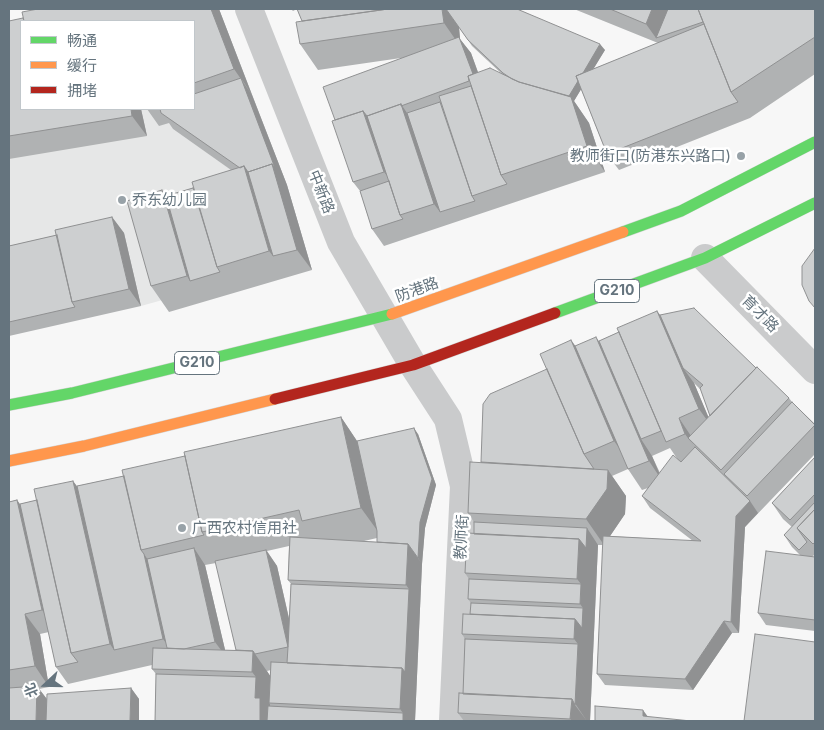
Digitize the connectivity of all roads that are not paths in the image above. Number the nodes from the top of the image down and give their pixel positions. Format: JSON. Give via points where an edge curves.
{"nodes":[{"id":1,"x":249,"y":9,"type":"edge"},
{"id":2,"x":815,"y":142,"type":"edge"},
{"id":3,"x":815,"y":203,"type":"edge"},
{"id":4,"x":705,"y":258,"type":"junction"},
{"id":5,"x":385,"y":317,"type":"junction"},
{"id":6,"x":413,"y":365,"type":"junction"},
{"id":7,"x":815,"y":370,"type":"edge"},
{"id":8,"x":9,"y":406,"type":"edge"},
{"id":9,"x":9,"y":461,"type":"edge"},
{"id":10,"x":453,"y":721,"type":"edge"}],
"edges":[{"from":1,"to":5,"type":"street","name":"中新路","via":[[341,242]]},
{"from":2,"to":5,"type":"highway","name":"防港路","number":"G210","via":[[681,211]]},
{"from":3,"to":4,"type":"highway","number":"G210"},
{"from":4,"to":6,"type":"highway","number":"G210"},
{"from":4,"to":7,"type":"street","name":"育才路"},
{"from":5,"to":6,"type":"street","name":"中新路"},
{"from":5,"to":8,"type":"highway","name":"防港路","number":"G210"},
{"from":6,"to":9,"type":"highway","number":"G210","via":[[84,446]]},
{"from":6,"to":10,"type":"street","name":"教师街","via":[[448,419],[464,486]]}]}
